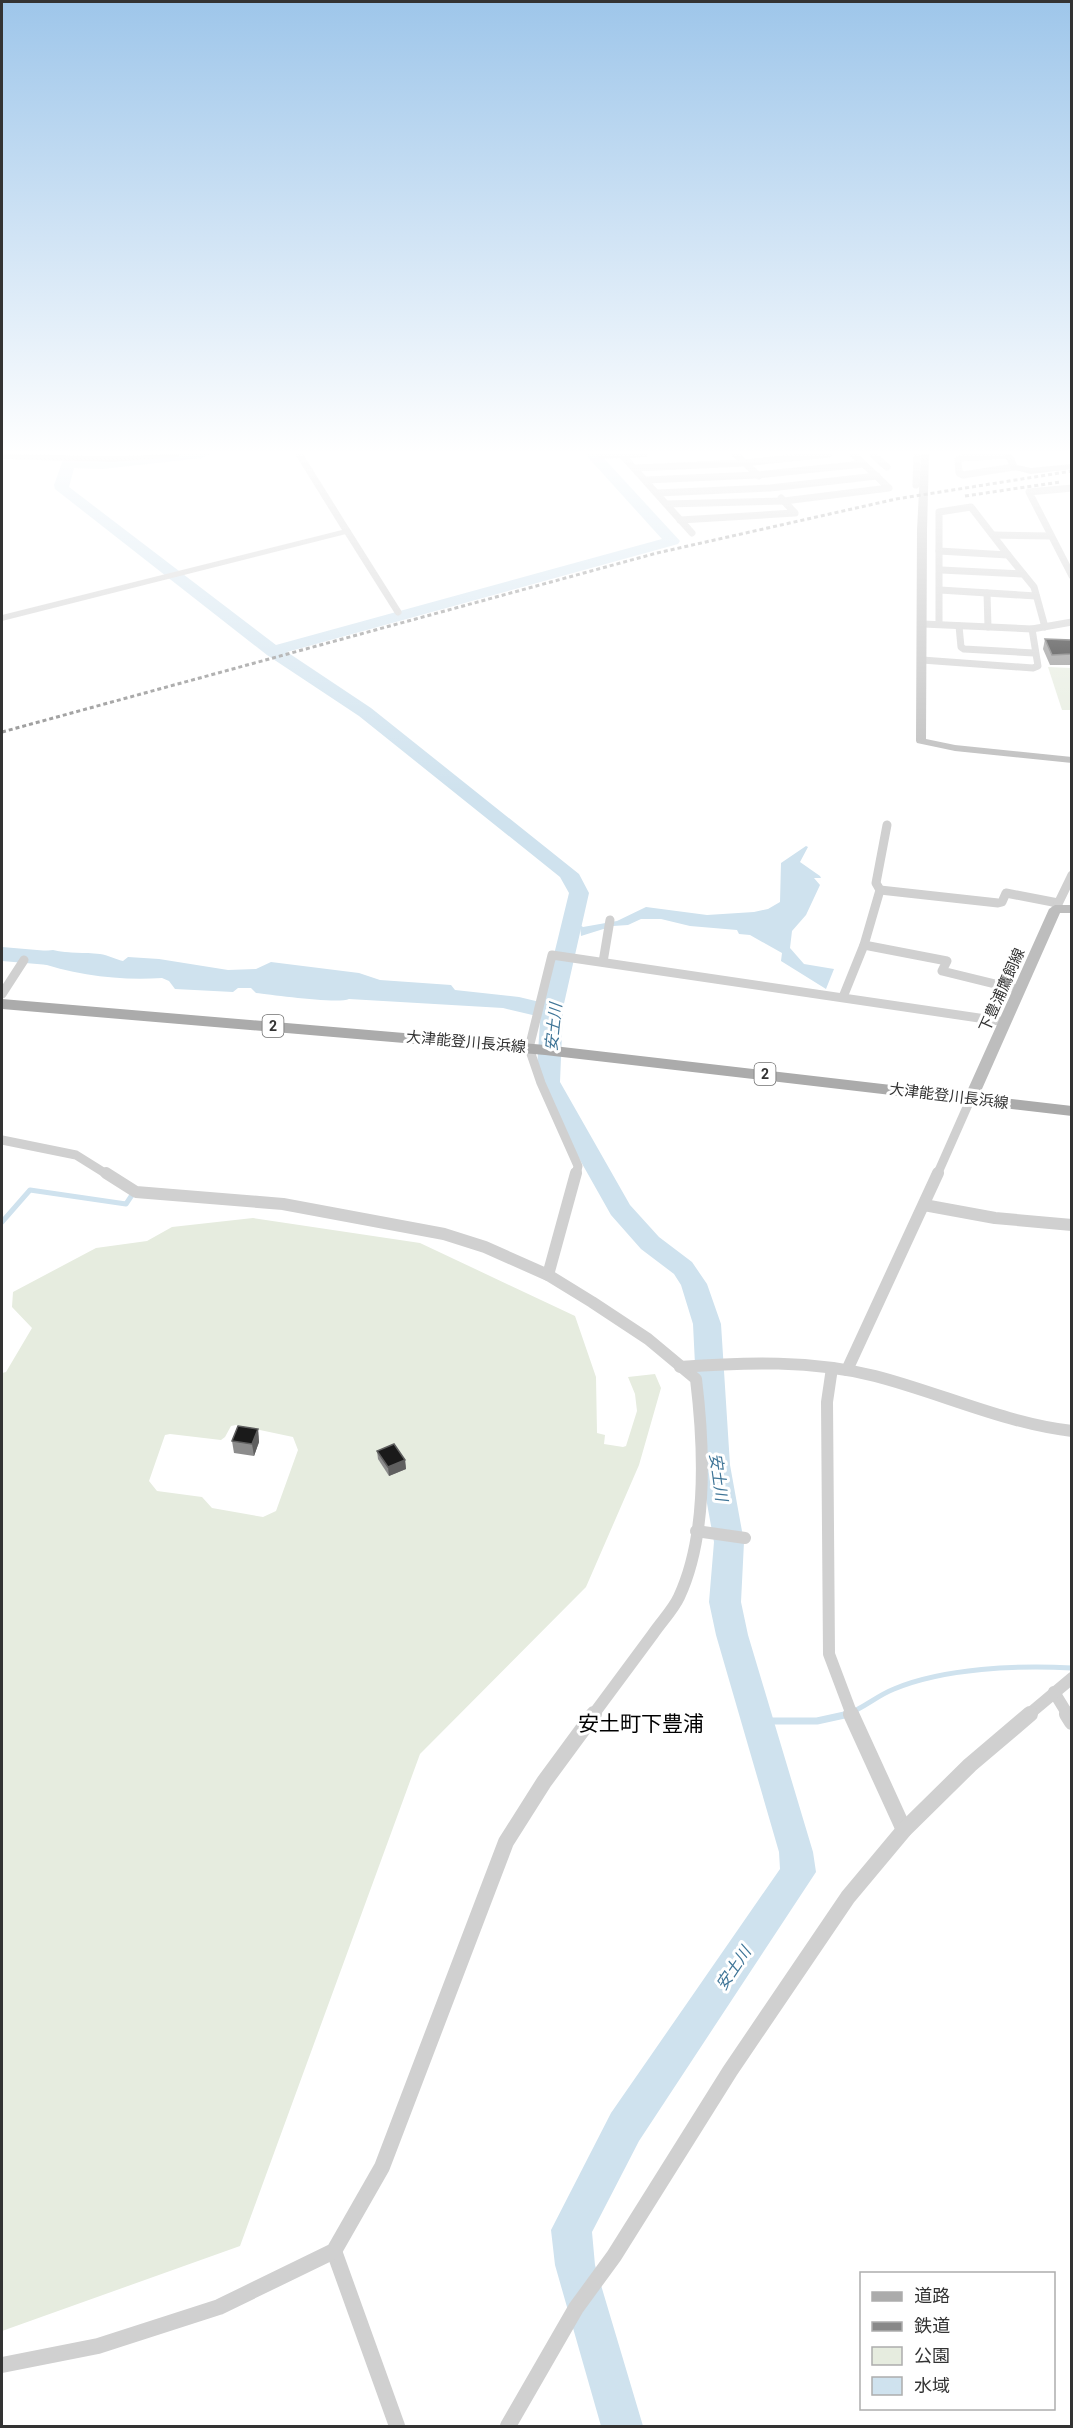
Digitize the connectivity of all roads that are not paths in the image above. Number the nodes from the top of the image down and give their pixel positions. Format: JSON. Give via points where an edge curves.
{"nodes":[{"id":1,"x":203,"y":567,"type":"edge"},
{"id":2,"x":370,"y":567,"type":"edge"},
{"id":3,"x":922,"y":567,"type":"edge"},
{"id":4,"x":1018,"y":567,"type":"edge"},
{"id":5,"x":941,"y":570,"type":"joint"},
{"id":6,"x":1023,"y":574,"type":"junction"},
{"id":7,"x":940,"y":590,"type":"junction"},
{"id":8,"x":987,"y":593,"type":"junction"},
{"id":9,"x":1036,"y":596,"type":"junction"},
{"id":10,"x":398,"y":612,"type":"dead end"},
{"id":11,"x":2,"y":618,"type":"edge"},
{"id":12,"x":1071,"y":622,"type":"edge"},
{"id":13,"x":923,"y":624,"type":"junction"},
{"id":14,"x":939,"y":624,"type":"junction"},
{"id":15,"x":959,"y":626,"type":"junction"},
{"id":16,"x":988,"y":627,"type":"junction"},
{"id":17,"x":1045,"y":627,"type":"junction"},
{"id":18,"x":1032,"y":629,"type":"junction"},
{"id":19,"x":1034,"y":653,"type":"junction"},
{"id":20,"x":922,"y":660,"type":"junction"},
{"id":21,"x":1071,"y":760,"type":"edge"},
{"id":22,"x":887,"y":825,"type":"dead end"},
{"id":23,"x":1071,"y":875,"type":"edge"},
{"id":24,"x":880,"y":890,"type":"junction"},
{"id":25,"x":1057,"y":906,"type":"junction"},
{"id":26,"x":1071,"y":909,"type":"edge"},
{"id":27,"x":609,"y":924,"type":"dead end"},
{"id":28,"x":864,"y":945,"type":"junction"},
{"id":29,"x":24,"y":960,"type":"dead end"},
{"id":30,"x":603,"y":962,"type":"junction"},
{"id":31,"x":1020,"y":990,"type":"junction"},
{"id":32,"x":2,"y":994,"type":"edge"},
{"id":33,"x":843,"y":997,"type":"junction"},
{"id":34,"x":2,"y":1004,"type":"edge"},
{"id":35,"x":1006,"y":1022,"type":"junction"},
{"id":36,"x":544,"y":1050,"type":"junction"},
{"id":37,"x":971,"y":1098,"type":"junction"},
{"id":38,"x":1071,"y":1111,"type":"edge"},
{"id":39,"x":2,"y":1140,"type":"edge"},
{"id":40,"x":924,"y":1205,"type":"junction"},
{"id":41,"x":1071,"y":1225,"type":"edge"},
{"id":42,"x":548,"y":1275,"type":"junction"},
{"id":43,"x":685,"y":1366,"type":"junction"},
{"id":44,"x":832,"y":1368,"type":"junction"},
{"id":45,"x":847,"y":1370,"type":"junction"},
{"id":46,"x":1071,"y":1431,"type":"edge"},
{"id":47,"x":696,"y":1531,"type":"junction"},
{"id":48,"x":745,"y":1538,"type":"dead end"},
{"id":49,"x":1066,"y":1684,"type":"edge"},
{"id":50,"x":1071,"y":1722,"type":"edge"},
{"id":51,"x":904,"y":1830,"type":"junction"},
{"id":52,"x":334,"y":2251,"type":"junction"},
{"id":53,"x":2,"y":2365,"type":"edge"},
{"id":54,"x":397,"y":2427,"type":"edge"},
{"id":55,"x":508,"y":2427,"type":"edge"}],
"edges":[{"from":1,"to":11,"type":"street"},
{"from":2,"to":10,"type":"street"},
{"from":3,"to":13,"type":"main road"},
{"from":4,"to":6,"type":"street"},
{"from":5,"to":6,"type":"street"},
{"from":5,"to":7,"type":"street"},
{"from":6,"to":9,"type":"street"},
{"from":7,"to":8,"type":"street"},
{"from":7,"to":14,"type":"street"},
{"from":8,"to":9,"type":"street"},
{"from":8,"to":16,"type":"street"},
{"from":9,"to":17,"type":"street"},
{"from":12,"to":17,"type":"street"},
{"from":13,"to":14,"type":"street"},
{"from":13,"to":20,"type":"main road"},
{"from":14,"to":15,"type":"street"},
{"from":15,"to":16,"type":"street"},
{"from":15,"to":19,"type":"street","via":[[964,649]]},
{"from":16,"to":18,"type":"street"},
{"from":17,"to":18,"type":"street"},
{"from":18,"to":19,"type":"street"},
{"from":19,"to":20,"type":"street","via":[[1038,666],[1033,668]]},
{"from":20,"to":21,"type":"main road","via":[[921,741]]},
{"from":22,"to":24,"type":"street","via":[[876,883]]},
{"from":23,"to":25,"type":"street"},
{"from":24,"to":25,"type":"street","via":[[998,903],[1006,893]]},
{"from":24,"to":28,"type":"street"},
{"from":25,"to":26,"type":"main road"},
{"from":25,"to":31,"type":"main road","name":"下豊浦鷹飼線"},
{"from":27,"to":30,"type":"street"},
{"from":28,"to":31,"type":"street","via":[[947,961],[942,971]]},
{"from":28,"to":33,"type":"street"},
{"from":29,"to":32,"type":"street"},
{"from":30,"to":33,"type":"street"},
{"from":30,"to":36,"type":"street","via":[[552,955],[536,1021]]},
{"from":31,"to":35,"type":"main road","name":"下豊浦鷹飼線"},
{"from":33,"to":35,"type":"street"},
{"from":34,"to":36,"type":"main road","name":"大津能登川長浜線","number":"2"},
{"from":35,"to":37,"type":"main road","name":"下豊浦鷹飼線"},
{"from":36,"to":37,"type":"main road","name":"大津能登川長浜線","number":"2"},
{"from":36,"to":42,"type":"street","via":[[541,1083],[578,1166]]},
{"from":37,"to":38,"type":"main road","name":"大津能登川長浜線","number":"2"},
{"from":37,"to":40,"type":"street"},
{"from":39,"to":42,"type":"street","via":[[75,1155],[135,1192],[267,1201],[444,1234]]},
{"from":40,"to":41,"type":"street","via":[[995,1218]]},
{"from":40,"to":45,"type":"street"},
{"from":42,"to":43,"type":"street"},
{"from":43,"to":44,"type":"street"},
{"from":43,"to":47,"type":"street","via":[[696,1379],[699,1404]]},
{"from":44,"to":45,"type":"street"},
{"from":44,"to":51,"type":"street","via":[[826,1402],[829,1654],[857,1729]]},
{"from":45,"to":46,"type":"street","via":[[1039,1426]]},
{"from":47,"to":48,"type":"street"},
{"from":47,"to":52,"type":"street","via":[[690,1570],[679,1598],[544,1782],[506,1842],[382,2167]]},
{"from":49,"to":50,"type":"street"},
{"from":49,"to":51,"type":"street","via":[[970,1765]]},
{"from":51,"to":55,"type":"street","via":[[848,1897],[730,2071],[614,2256],[576,2308]]},
{"from":52,"to":53,"type":"street","via":[[219,2307],[98,2346]]},
{"from":52,"to":54,"type":"street"}]}
